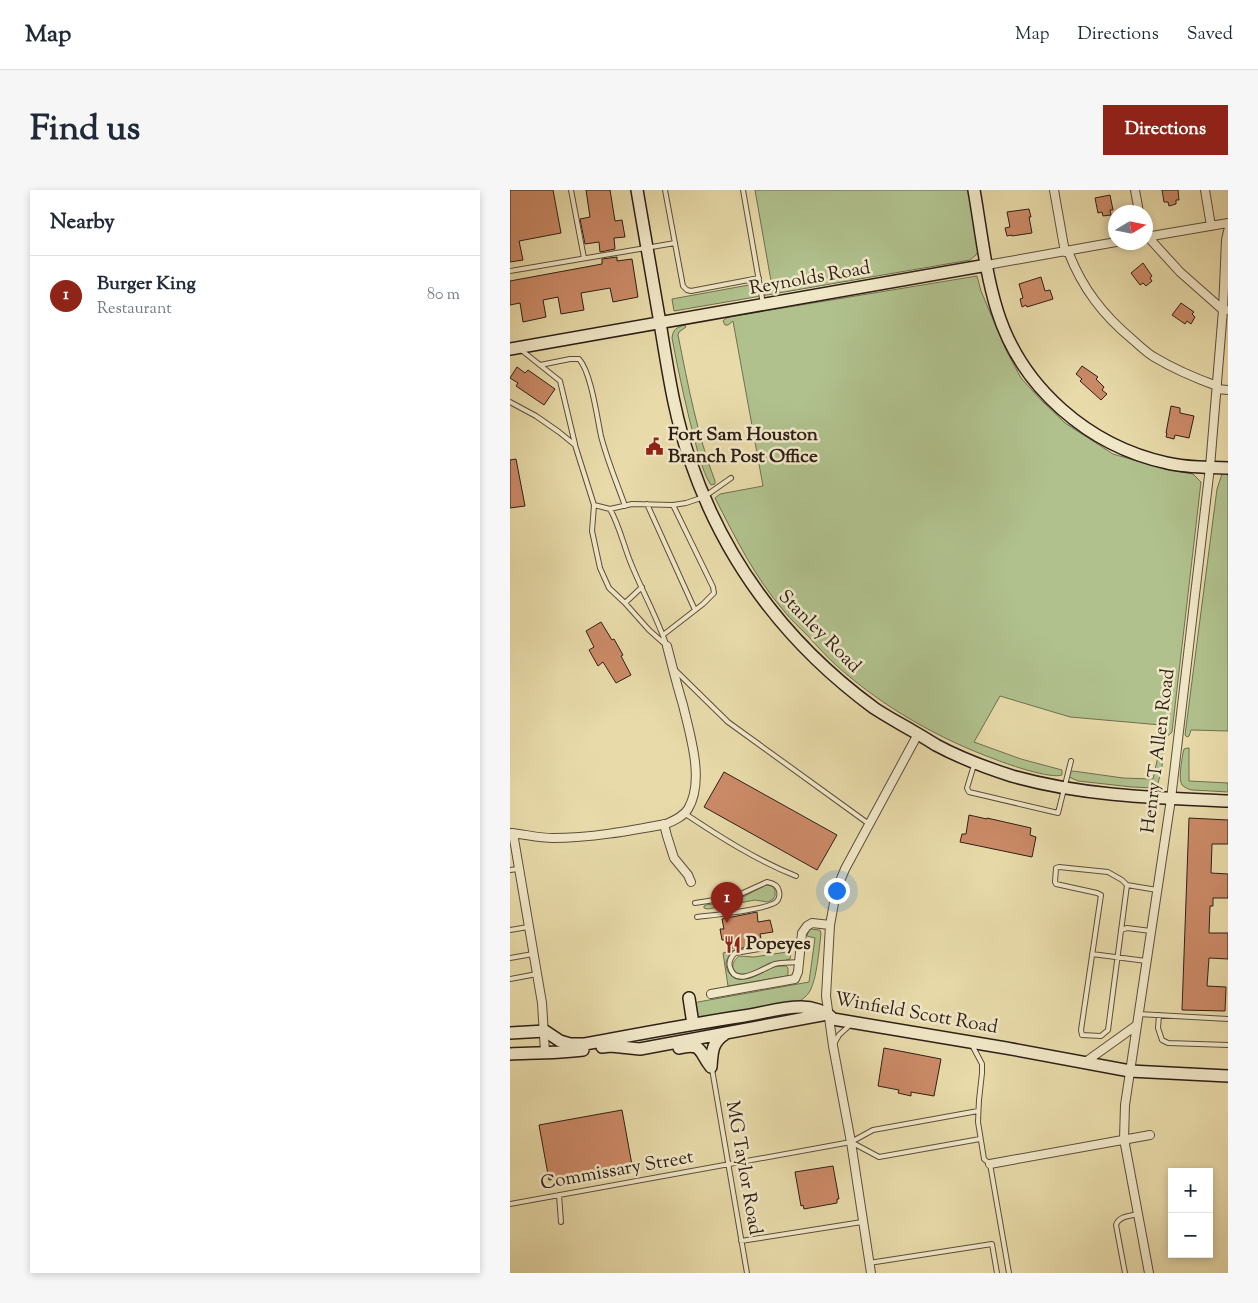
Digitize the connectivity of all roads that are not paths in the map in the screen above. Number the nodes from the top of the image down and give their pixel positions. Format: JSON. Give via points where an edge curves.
{"nodes":[{"id":1,"x":571,"y":190,"type":"edge"},
{"id":2,"x":637,"y":190,"type":"edge"},
{"id":3,"x":665,"y":190,"type":"edge"},
{"id":4,"x":743,"y":190,"type":"edge"},
{"id":5,"x":974,"y":190,"type":"edge"},
{"id":6,"x":1054,"y":190,"type":"edge"},
{"id":7,"x":1135,"y":190,"type":"edge"},
{"id":8,"x":1205,"y":190,"type":"edge"},
{"id":9,"x":1138,"y":205,"type":"edge"},
{"id":10,"x":1228,"y":223,"type":"edge"},
{"id":11,"x":1211,"y":226,"type":"junction"},
{"id":12,"x":1228,"y":231,"type":"edge"},
{"id":13,"x":1153,"y":236,"type":"edge"},
{"id":14,"x":1227,"y":240,"type":"edge"},
{"id":15,"x":675,"y":243,"type":"junction"},
{"id":16,"x":1108,"y":243,"type":"edge"},
{"id":17,"x":1153,"y":243,"type":"edge"},
{"id":18,"x":647,"y":248,"type":"junction"},
{"id":19,"x":1066,"y":251,"type":"junction"},
{"id":20,"x":584,"y":258,"type":"junction"},
{"id":21,"x":987,"y":265,"type":"junction"},
{"id":22,"x":510,"y":271,"type":"edge"},
{"id":23,"x":759,"y":278,"type":"junction"},
{"id":24,"x":763,"y":305,"type":"junction"},
{"id":25,"x":1225,"y":310,"type":"edge"},
{"id":26,"x":660,"y":324,"type":"junction"},
{"id":27,"x":514,"y":349,"type":"edge"},
{"id":28,"x":540,"y":365,"type":"junction"},
{"id":29,"x":1217,"y":388,"type":"junction"},
{"id":30,"x":1228,"y":390,"type":"edge"},
{"id":31,"x":510,"y":402,"type":"edge"},
{"id":32,"x":575,"y":445,"type":"junction"},
{"id":33,"x":1210,"y":467,"type":"junction"},
{"id":34,"x":1228,"y":468,"type":"edge"},
{"id":35,"x":731,"y":478,"type":"dead end"},
{"id":36,"x":704,"y":497,"type":"junction"},
{"id":37,"x":647,"y":504,"type":"junction"},
{"id":38,"x":594,"y":505,"type":"junction"},
{"id":39,"x":674,"y":505,"type":"junction"},
{"id":40,"x":625,"y":506,"type":"junction"},
{"id":41,"x":610,"y":509,"type":"junction"},
{"id":42,"x":642,"y":587,"type":"junction"},
{"id":43,"x":625,"y":603,"type":"junction"},
{"id":44,"x":695,"y":610,"type":"junction"},
{"id":45,"x":663,"y":635,"type":"junction"},
{"id":46,"x":667,"y":646,"type":"junction"},
{"id":47,"x":673,"y":667,"type":"junction"},
{"id":48,"x":918,"y":734,"type":"junction"},
{"id":49,"x":1071,"y":761,"type":"dead end"},
{"id":50,"x":975,"y":763,"type":"junction"},
{"id":51,"x":1064,"y":787,"type":"junction"},
{"id":52,"x":1171,"y":799,"type":"junction"},
{"id":53,"x":1228,"y":801,"type":"edge"},
{"id":54,"x":684,"y":813,"type":"junction"},
{"id":55,"x":664,"y":824,"type":"junction"},
{"id":56,"x":869,"y":824,"type":"junction"},
{"id":57,"x":511,"y":833,"type":"edge"},
{"id":58,"x":514,"y":870,"type":"edge"},
{"id":59,"x":796,"y":876,"type":"dead end"},
{"id":60,"x":691,"y":882,"type":"dead end"},
{"id":61,"x":1127,"y":885,"type":"junction"},
{"id":62,"x":1157,"y":890,"type":"junction"},
{"id":63,"x":695,"y":904,"type":"dead end"},
{"id":64,"x":698,"y":917,"type":"dead end"},
{"id":65,"x":830,"y":924,"type":"junction"},
{"id":66,"x":528,"y":927,"type":"junction"},
{"id":67,"x":510,"y":930,"type":"edge"},
{"id":68,"x":1121,"y":930,"type":"junction"},
{"id":69,"x":1151,"y":931,"type":"junction"},
{"id":70,"x":801,"y":942,"type":"junction"},
{"id":71,"x":533,"y":954,"type":"junction"},
{"id":72,"x":1092,"y":954,"type":"junction"},
{"id":73,"x":1118,"y":957,"type":"junction"},
{"id":74,"x":510,"y":958,"type":"edge"},
{"id":75,"x":1146,"y":961,"type":"junction"},
{"id":76,"x":800,"y":962,"type":"junction"},
{"id":77,"x":537,"y":974,"type":"junction"},
{"id":78,"x":510,"y":979,"type":"edge"},
{"id":79,"x":711,"y":994,"type":"dead end"},
{"id":80,"x":689,"y":998,"type":"dead end"},
{"id":81,"x":829,"y":1014,"type":"junction"},
{"id":82,"x":1138,"y":1014,"type":"junction"},
{"id":83,"x":1158,"y":1015,"type":"junction"},
{"id":84,"x":1228,"y":1019,"type":"edge"},
{"id":85,"x":854,"y":1022,"type":"junction"},
{"id":86,"x":693,"y":1024,"type":"junction"},
{"id":87,"x":1137,"y":1025,"type":"junction"},
{"id":88,"x":545,"y":1030,"type":"junction"},
{"id":89,"x":510,"y":1033,"type":"edge"},
{"id":90,"x":726,"y":1033,"type":"junction"},
{"id":91,"x":970,"y":1042,"type":"junction"},
{"id":92,"x":1228,"y":1045,"type":"edge"},
{"id":93,"x":833,"y":1046,"type":"junction"},
{"id":94,"x":640,"y":1049,"type":"junction"},
{"id":95,"x":545,"y":1052,"type":"junction"},
{"id":96,"x":510,"y":1054,"type":"edge"},
{"id":97,"x":1084,"y":1063,"type":"junction"},
{"id":98,"x":711,"y":1067,"type":"junction"},
{"id":99,"x":1130,"y":1072,"type":"junction"},
{"id":100,"x":1228,"y":1076,"type":"edge"},
{"id":101,"x":978,"y":1112,"type":"junction"},
{"id":102,"x":1150,"y":1135,"type":"dead end"},
{"id":103,"x":980,"y":1139,"type":"junction"},
{"id":104,"x":1124,"y":1139,"type":"junction"},
{"id":105,"x":850,"y":1142,"type":"junction"},
{"id":106,"x":728,"y":1164,"type":"junction"},
{"id":107,"x":990,"y":1164,"type":"junction"},
{"id":108,"x":559,"y":1195,"type":"junction"},
{"id":109,"x":510,"y":1204,"type":"edge"},
{"id":110,"x":1138,"y":1214,"type":"junction"},
{"id":111,"x":562,"y":1222,"type":"dead end"},
{"id":112,"x":862,"y":1222,"type":"junction"},
{"id":113,"x":741,"y":1241,"type":"junction"},
{"id":114,"x":869,"y":1263,"type":"junction"},
{"id":115,"x":747,"y":1273,"type":"edge"},
{"id":116,"x":871,"y":1273,"type":"edge"},
{"id":117,"x":997,"y":1273,"type":"edge"},
{"id":118,"x":1008,"y":1273,"type":"edge"},
{"id":119,"x":1125,"y":1273,"type":"edge"},
{"id":120,"x":1149,"y":1273,"type":"edge"}],
"edges":[{"from":1,"to":20,"type":"lane"},
{"from":2,"to":18,"type":"street","name":"Stanley Road"},
{"from":3,"to":15,"type":"lane"},
{"from":4,"to":23,"type":"lane"},
{"from":5,"to":21,"type":"street"},
{"from":6,"to":19,"type":"street"},
{"from":7,"to":9,"type":"street"},
{"from":8,"to":11,"type":"street"},
{"from":10,"to":11,"type":"street"},
{"from":11,"to":13,"type":"street"},
{"from":12,"to":14,"type":"street","name":"Henry T Allen Road"},
{"from":14,"to":25,"type":"street","name":"Henry T Allen Road"},
{"from":15,"to":18,"type":"lane"},
{"from":15,"to":23,"type":"lane","via":[[683,286],[687,290]]},
{"from":16,"to":19,"type":"street","name":"Reynolds Road"},
{"from":17,"to":25,"type":"street","via":[[1180,272]]},
{"from":18,"to":20,"type":"lane"},
{"from":18,"to":26,"type":"street","name":"Stanley Road"},
{"from":19,"to":21,"type":"street","name":"Reynolds Road"},
{"from":19,"to":29,"type":"street","via":[[1095,302],[1122,331],[1152,356]]},
{"from":20,"to":22,"type":"lane"},
{"from":21,"to":24,"type":"street","name":"Reynolds Road"},
{"from":21,"to":33,"type":"street","via":[[997,312],[1013,348],[1035,381],[1062,410],[1101,438],[1130,452],[1169,464]]},
{"from":23,"to":24,"type":"lane"},
{"from":24,"to":26,"type":"street","name":"Reynolds Road"},
{"from":25,"to":29,"type":"street","name":"Henry T Allen Road"},
{"from":26,"to":27,"type":"street","name":"Reynolds Road"},
{"from":26,"to":36,"type":"street","name":"Stanley Road","via":[[672,398]]},
{"from":27,"to":28,"type":"lane"},
{"from":28,"to":32,"type":"lane","via":[[560,381]]},
{"from":28,"to":40,"type":"lane","via":[[570,359],[579,359],[583,364],[602,438]]},
{"from":29,"to":30,"type":"street"},
{"from":29,"to":33,"type":"street","name":"Henry T Allen Road"},
{"from":31,"to":32,"type":"lane","via":[[536,416]]},
{"from":32,"to":38,"type":"lane"},
{"from":33,"to":34,"type":"street"},
{"from":33,"to":52,"type":"street","name":"Henry T Allen Road"},
{"from":35,"to":36,"type":"lane"},
{"from":36,"to":39,"type":"lane"},
{"from":36,"to":48,"type":"street","name":"Stanley Road","via":[[742,569],[788,632],[825,669],[876,709]]},
{"from":37,"to":39,"type":"lane"},
{"from":37,"to":40,"type":"lane"},
{"from":37,"to":44,"type":"lane"},
{"from":38,"to":41,"type":"lane"},
{"from":38,"to":43,"type":"lane","via":[[592,531],[600,568],[609,588]]},
{"from":39,"to":44,"type":"lane","via":[[713,587],[714,593]]},
{"from":40,"to":41,"type":"lane"},
{"from":41,"to":42,"type":"lane"},
{"from":42,"to":43,"type":"lane"},
{"from":42,"to":45,"type":"lane"},
{"from":43,"to":46,"type":"lane"},
{"from":44,"to":45,"type":"lane"},
{"from":45,"to":46,"type":"lane"},
{"from":46,"to":47,"type":"street"},
{"from":47,"to":54,"type":"street","via":[[696,759],[694,791]]},
{"from":47,"to":56,"type":"lane","via":[[728,722]]},
{"from":48,"to":50,"type":"street","name":"Stanley Road"},
{"from":48,"to":56,"type":"street"},
{"from":49,"to":51,"type":"lane"},
{"from":50,"to":51,"type":"street","name":"Stanley Road","via":[[1012,776]]},
{"from":50,"to":51,"type":"lane","via":[[967,788],[969,792],[1058,814]]},
{"from":51,"to":52,"type":"street","name":"Stanley Road"},
{"from":52,"to":53,"type":"street","name":"Stanley Road"},
{"from":52,"to":62,"type":"street","name":"Henry T Allen Road"},
{"from":54,"to":55,"type":"street"},
{"from":54,"to":59,"type":"lane","via":[[758,859]]},
{"from":55,"to":57,"type":"street","via":[[589,836],[553,838]]},
{"from":55,"to":60,"type":"street","via":[[674,858]]},
{"from":56,"to":65,"type":"street","via":[[838,886]]},
{"from":57,"to":58,"type":"street"},
{"from":58,"to":66,"type":"street"},
{"from":61,"to":62,"type":"lane"},
{"from":61,"to":68,"type":"lane"},
{"from":61,"to":72,"type":"lane","via":[[1108,872],[1056,868],[1056,884],[1101,895]]},
{"from":62,"to":69,"type":"street","name":"Henry T Allen Road"},
{"from":63,"to":64,"type":"lane","via":[[734,897],[767,882],[779,890],[776,902],[764,907]]},
{"from":65,"to":70,"type":"street","via":[[812,923],[807,926]]},
{"from":65,"to":81,"type":"street","via":[[826,996]]},
{"from":66,"to":67,"type":"lane"},
{"from":66,"to":71,"type":"street"},
{"from":68,"to":69,"type":"lane"},
{"from":68,"to":73,"type":"lane"},
{"from":69,"to":75,"type":"street","name":"Henry T Allen Road"},
{"from":70,"to":76,"type":"street"},
{"from":70,"to":76,"type":"lane","via":[[735,954],[729,965],[735,974],[744,976],[777,964]]},
{"from":71,"to":74,"type":"lane"},
{"from":71,"to":77,"type":"street"},
{"from":72,"to":73,"type":"lane"},
{"from":72,"to":73,"type":"lane","via":[[1081,1030],[1086,1036],[1101,1036],[1108,1030]]},
{"from":73,"to":75,"type":"lane"},
{"from":75,"to":82,"type":"street","name":"Henry T Allen Road"},
{"from":76,"to":79,"type":"street","via":[[794,979]]},
{"from":77,"to":78,"type":"lane"},
{"from":77,"to":88,"type":"street"},
{"from":80,"to":86,"type":"street"},
{"from":81,"to":85,"type":"street","name":"Winfield Scott Road","via":[[833,1018]]},
{"from":81,"to":86,"type":"street","via":[[812,1008],[786,1007]]},
{"from":81,"to":90,"type":"street","name":"Winfield Scott Road"},
{"from":81,"to":93,"type":"street"},
{"from":82,"to":83,"type":"lane"},
{"from":82,"to":87,"type":"street","name":"Henry T Allen Road"},
{"from":83,"to":84,"type":"lane"},
{"from":83,"to":92,"type":"lane","via":[[1162,1040],[1168,1043]]},
{"from":85,"to":91,"type":"street","name":"Winfield Scott Road"},
{"from":85,"to":93,"type":"lane","via":[[839,1035]]},
{"from":86,"to":88,"type":"street","via":[[585,1044],[560,1041]]},
{"from":87,"to":97,"type":"street"},
{"from":87,"to":99,"type":"street","name":"Henry T Allen Road"},
{"from":88,"to":89,"type":"street"},
{"from":88,"to":95,"type":"street"},
{"from":90,"to":94,"type":"street","name":"Winfield Scott Road"},
{"from":90,"to":98,"type":"street","via":[[715,1043]]},
{"from":91,"to":97,"type":"street","name":"Winfield Scott Road"},
{"from":91,"to":101,"type":"lane","via":[[982,1064]]},
{"from":93,"to":105,"type":"street"},
{"from":94,"to":95,"type":"street","name":"Winfield Scott Road","via":[[611,1046]]},
{"from":94,"to":98,"type":"street","via":[[654,1052],[693,1046],[703,1053]]},
{"from":95,"to":96,"type":"street","name":"Winfield Scott Road"},
{"from":97,"to":99,"type":"street","name":"Winfield Scott Road"},
{"from":98,"to":106,"type":"lane","name":"MG Taylor Road"},
{"from":99,"to":100,"type":"street","name":"Winfield Scott Road"},
{"from":99,"to":104,"type":"street","name":"Henry T Allen Road"},
{"from":101,"to":103,"type":"lane"},
{"from":101,"to":105,"type":"lane","name":"Commissary Street","via":[[873,1130]]},
{"from":102,"to":104,"type":"street"},
{"from":103,"to":105,"type":"lane","via":[[879,1156]]},
{"from":103,"to":107,"type":"lane","via":[[984,1159]]},
{"from":104,"to":107,"type":"street"},
{"from":104,"to":110,"type":"street","name":"Henry T Allen Road"},
{"from":105,"to":106,"type":"lane","name":"Commissary Street"},
{"from":105,"to":112,"type":"street"},
{"from":106,"to":108,"type":"lane","name":"Commissary Street"},
{"from":106,"to":113,"type":"lane","name":"MG Taylor Road"},
{"from":107,"to":118,"type":"lane"},
{"from":108,"to":109,"type":"lane","name":"Commissary Street"},
{"from":108,"to":111,"type":"lane"},
{"from":110,"to":119,"type":"lane","via":[[1121,1218],[1116,1225]]},
{"from":110,"to":120,"type":"street","name":"Henry T Allen Road"},
{"from":112,"to":113,"type":"lane"},
{"from":112,"to":114,"type":"street"},
{"from":113,"to":115,"type":"lane","name":"MG Taylor Road"},
{"from":114,"to":116,"type":"street"},
{"from":114,"to":117,"type":"lane","via":[[992,1244]]}]}
